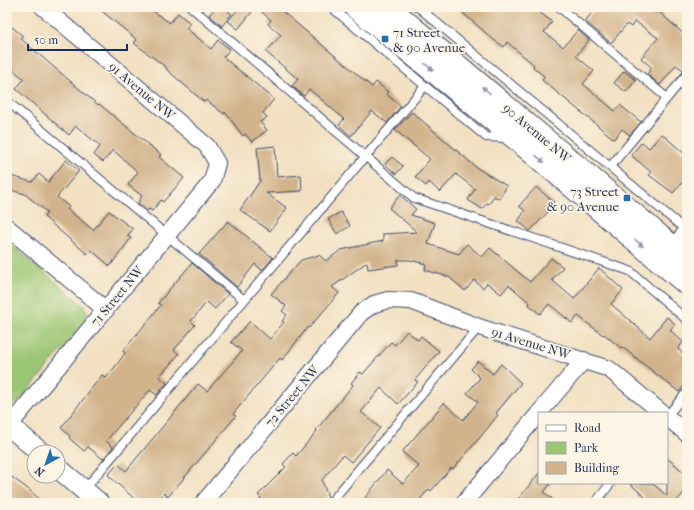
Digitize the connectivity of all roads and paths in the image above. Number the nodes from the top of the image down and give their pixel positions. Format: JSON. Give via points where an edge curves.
{"nodes":[{"id":1,"x":43,"y":7,"type":"edge"},
{"id":2,"x":191,"y":7,"type":"edge"},
{"id":3,"x":331,"y":7,"type":"edge"},
{"id":4,"x":355,"y":7,"type":"edge"},
{"id":5,"x":388,"y":7,"type":"edge"},
{"id":6,"x":418,"y":7,"type":"edge"},
{"id":7,"x":559,"y":7,"type":"edge"},
{"id":8,"x":687,"y":74,"type":"edge"},
{"id":9,"x":425,"y":86,"type":"junction"},
{"id":10,"x":667,"y":98,"type":"junction"},
{"id":11,"x":7,"y":101,"type":"edge"},
{"id":12,"x":515,"y":138,"type":"junction"},
{"id":13,"x":366,"y":156,"type":"junction"},
{"id":14,"x":217,"y":163,"type":"joint"},
{"id":15,"x":610,"y":167,"type":"junction"},
{"id":16,"x":7,"y":227,"type":"edge"},
{"id":17,"x":687,"y":231,"type":"edge"},
{"id":18,"x":167,"y":236,"type":"junction"},
{"id":19,"x":674,"y":257,"type":"edge"},
{"id":20,"x":687,"y":284,"type":"edge"},
{"id":21,"x":244,"y":300,"type":"junction"},
{"id":22,"x":388,"y":300,"type":"joint"},
{"id":23,"x":106,"y":310,"type":"junction"},
{"id":24,"x":687,"y":320,"type":"edge"},
{"id":25,"x":479,"y":327,"type":"junction"},
{"id":26,"x":584,"y":360,"type":"junction"},
{"id":27,"x":687,"y":392,"type":"edge"},
{"id":28,"x":540,"y":412,"type":"edge"},
{"id":29,"x":661,"y":412,"type":"edge"},
{"id":30,"x":538,"y":414,"type":"edge"},
{"id":31,"x":668,"y":416,"type":"edge"},
{"id":32,"x":668,"y":418,"type":"edge"},
{"id":33,"x":8,"y":425,"type":"edge"},
{"id":34,"x":687,"y":434,"type":"edge"},
{"id":35,"x":31,"y":444,"type":"edge"},
{"id":36,"x":66,"y":475,"type":"edge"},
{"id":37,"x":610,"y":484,"type":"edge"},
{"id":38,"x":84,"y":490,"type":"junction"},
{"id":39,"x":99,"y":503,"type":"edge"},
{"id":40,"x":204,"y":503,"type":"edge"},
{"id":41,"x":330,"y":503,"type":"edge"},
{"id":42,"x":464,"y":503,"type":"edge"},
{"id":43,"x":595,"y":503,"type":"edge"}],
"edges":[{"from":1,"to":14,"type":"street","name":"91 Avenue NW","via":[[207,146]]},
{"from":2,"to":13,"type":"lane"},
{"from":3,"to":9,"type":"lane","name":"90 Avenue NW"},
{"from":4,"to":12,"type":"main road","name":"90 Avenue NW","one_way":true},
{"from":19,"to":5,"type":"main road","name":"90 Avenue NW","one_way":true},
{"from":6,"to":15,"type":"lane","name":"90 Avenue NW"},
{"from":7,"to":10,"type":"lane"},
{"from":8,"to":10,"type":"lane"},
{"from":9,"to":12,"type":"lane","name":"90 Avenue NW","via":[[486,137]]},
{"from":9,"to":13,"type":"lane"},
{"from":10,"to":15,"type":"lane"},
{"from":11,"to":18,"type":"lane"},
{"from":12,"to":19,"type":"main road","name":"90 Avenue NW","one_way":true},
{"from":13,"to":21,"type":"lane"},
{"from":13,"to":24,"type":"lane","via":[[414,198],[630,271]]},
{"from":14,"to":18,"type":"street","name":"71 Street NW","via":[[212,181]]},
{"from":15,"to":17,"type":"lane","name":"90 Avenue NW"},
{"from":16,"to":23,"type":"street"},
{"from":17,"to":19,"type":"street"},
{"from":18,"to":21,"type":"lane"},
{"from":18,"to":23,"type":"street","name":"71 Street NW"},
{"from":19,"to":20,"type":"main road","name":"90 Avenue NW"},
{"from":21,"to":38,"type":"lane"},
{"from":22,"to":25,"type":"street","name":"91 Avenue NW","via":[[411,301]]},
{"from":22,"to":40,"type":"street","name":"72 Street NW","via":[[374,304],[361,313]]},
{"from":23,"to":33,"type":"street","name":"71 Street NW"},
{"from":25,"to":26,"type":"street","name":"91 Avenue NW"},
{"from":25,"to":41,"type":"lane"},
{"from":26,"to":28,"type":"street"},
{"from":26,"to":29,"type":"street","name":"91 Avenue NW","via":[[609,369]]},
{"from":27,"to":31,"type":"lane"},
{"from":30,"to":42,"type":"street"},
{"from":32,"to":34,"type":"street"},
{"from":33,"to":35,"type":"street"},
{"from":36,"to":38,"type":"street"},
{"from":37,"to":43,"type":"lane"},
{"from":38,"to":39,"type":"street"}]}
